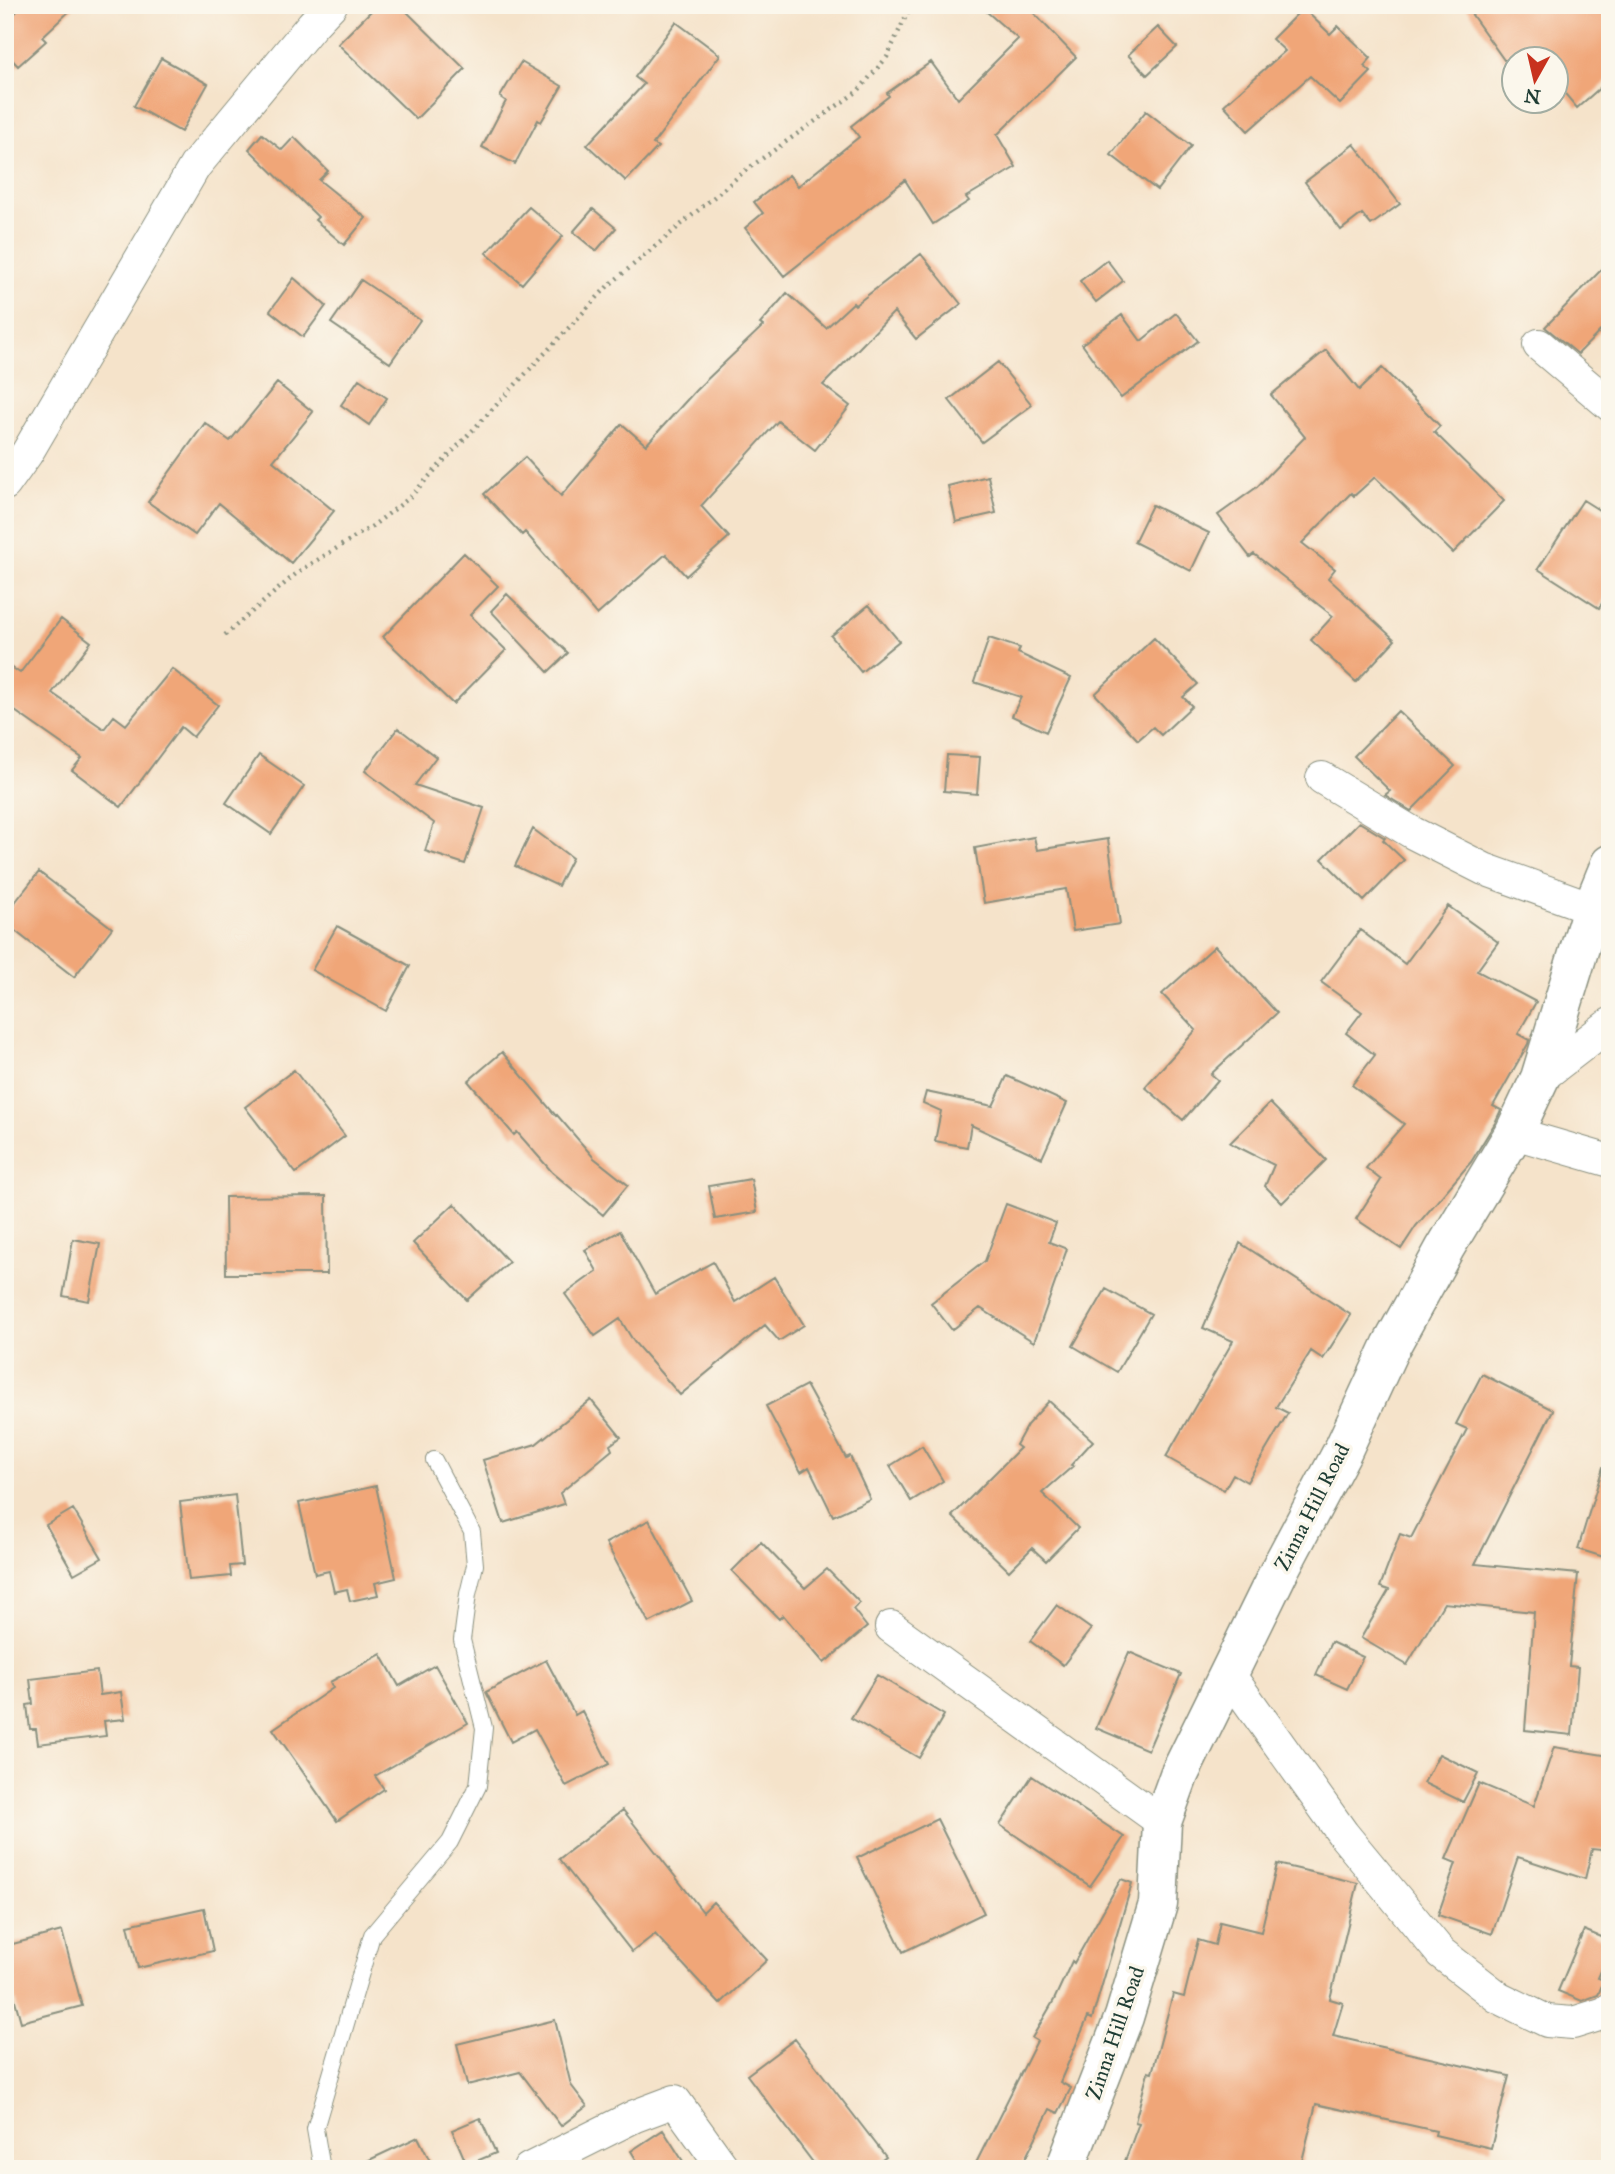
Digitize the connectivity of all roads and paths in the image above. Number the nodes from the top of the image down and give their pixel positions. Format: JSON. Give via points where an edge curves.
{"nodes":[{"id":1,"x":331,"y":5,"type":"edge"},
{"id":2,"x":911,"y":5,"type":"edge"},
{"id":3,"x":1539,"y":345,"type":"dead end"},
{"id":4,"x":1610,"y":405,"type":"edge"},
{"id":5,"x":5,"y":484,"type":"edge"},
{"id":6,"x":225,"y":635,"type":"dead end"},
{"id":7,"x":1322,"y":778,"type":"dead end"},
{"id":8,"x":1610,"y":864,"type":"edge"},
{"id":9,"x":1592,"y":908,"type":"junction"},
{"id":10,"x":1610,"y":1024,"type":"edge"},
{"id":11,"x":1539,"y":1078,"type":"junction"},
{"id":12,"x":1514,"y":1133,"type":"junction"},
{"id":13,"x":1610,"y":1160,"type":"edge"},
{"id":14,"x":434,"y":1460,"type":"dead end"},
{"id":15,"x":891,"y":1627,"type":"dead end"},
{"id":16,"x":1228,"y":1673,"type":"junction"},
{"id":17,"x":1162,"y":1822,"type":"junction"},
{"id":18,"x":1610,"y":2009,"type":"edge"},
{"id":19,"x":322,"y":2169,"type":"edge"},
{"id":20,"x":529,"y":2169,"type":"edge"},
{"id":21,"x":724,"y":2169,"type":"edge"},
{"id":22,"x":1065,"y":2169,"type":"edge"}],
"edges":[{"from":1,"to":5,"type":"street","via":[[195,166]]},
{"from":2,"to":6,"type":"path","via":[[887,57],[858,90],[746,170],[608,286],[408,499],[298,572]]},
{"from":3,"to":4,"type":"street"},
{"from":7,"to":9,"type":"street","via":[[1484,869]]},
{"from":8,"to":9,"type":"street","name":"Zinna Hill Road"},
{"from":9,"to":11,"type":"street","name":"Zinna Hill Road"},
{"from":10,"to":11,"type":"street"},
{"from":11,"to":12,"type":"street","name":"Zinna Hill Road"},
{"from":12,"to":13,"type":"street"},
{"from":12,"to":16,"type":"street","name":"Zinna Hill Road","via":[[1391,1346]]},
{"from":14,"to":19,"type":"lane","via":[[472,1532],[475,1565],[462,1640],[484,1728],[478,1786],[450,1842],[372,1935],[314,2129]]},
{"from":15,"to":17,"type":"street"},
{"from":16,"to":17,"type":"street","name":"Zinna Hill Road"},
{"from":16,"to":18,"type":"street","via":[[1343,1834],[1441,1954],[1498,1997],[1547,2021],[1573,2023]]},
{"from":17,"to":22,"type":"street","name":"Zinna Hill Road","via":[[1158,1904],[1124,2017]]},
{"from":20,"to":21,"type":"street","via":[[675,2101]]}]}
